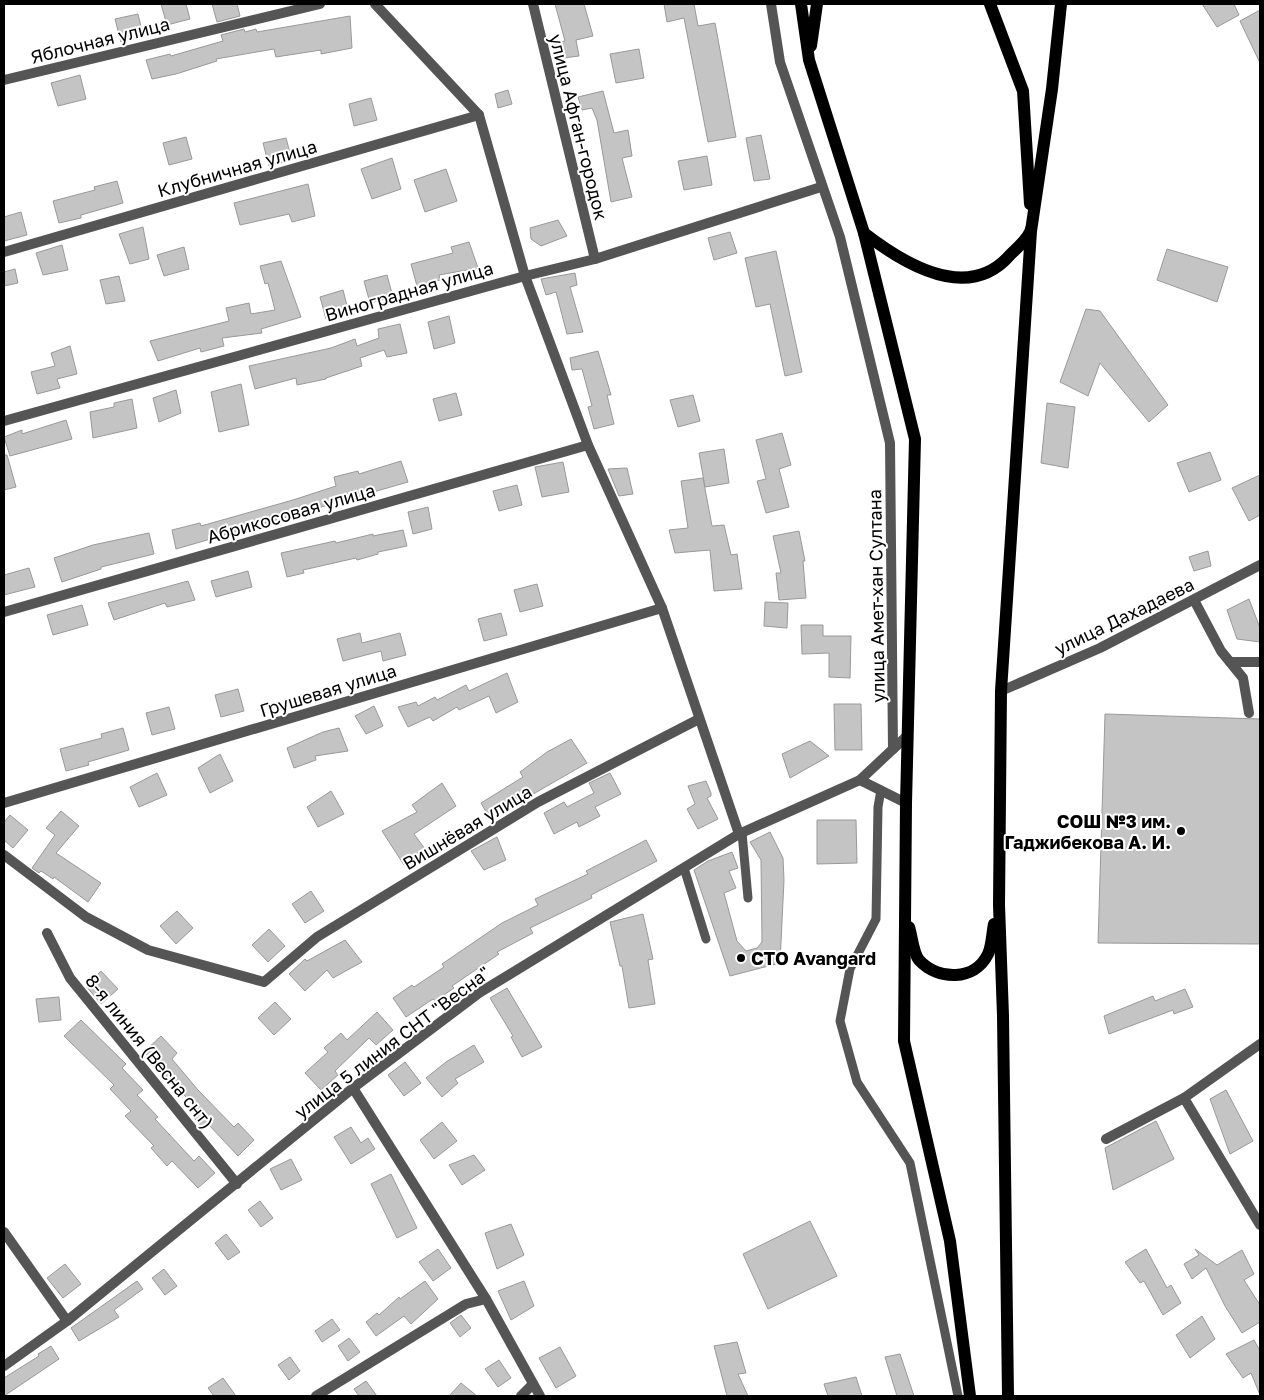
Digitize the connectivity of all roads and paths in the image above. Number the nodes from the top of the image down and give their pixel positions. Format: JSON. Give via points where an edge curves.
{"nodes":[{"id":1,"x":320,"y":4,"type":"edge"},
{"id":2,"x":375,"y":4,"type":"edge"},
{"id":3,"x":532,"y":4,"type":"edge"},
{"id":4,"x":771,"y":4,"type":"edge"},
{"id":5,"x":801,"y":4,"type":"edge"},
{"id":6,"x":817,"y":4,"type":"edge"},
{"id":7,"x":990,"y":4,"type":"edge"},
{"id":8,"x":1061,"y":4,"type":"edge"},
{"id":9,"x":809,"y":60,"type":"junction"},
{"id":10,"x":4,"y":80,"type":"edge"},
{"id":11,"x":479,"y":115,"type":"junction"},
{"id":12,"x":821,"y":187,"type":"junction"},
{"id":13,"x":1031,"y":231,"type":"junction"},
{"id":14,"x":864,"y":233,"type":"junction"},
{"id":15,"x":4,"y":252,"type":"edge"},
{"id":16,"x":595,"y":259,"type":"junction"},
{"id":17,"x":525,"y":276,"type":"junction"},
{"id":18,"x":4,"y":421,"type":"edge"},
{"id":19,"x":588,"y":444,"type":"junction"},
{"id":20,"x":1260,"y":566,"type":"edge"},
{"id":21,"x":1194,"y":600,"type":"junction"},
{"id":22,"x":662,"y":608,"type":"junction"},
{"id":23,"x":4,"y":612,"type":"edge"},
{"id":24,"x":1230,"y":662,"type":"junction"},
{"id":25,"x":1260,"y":662,"type":"edge"},
{"id":26,"x":1002,"y":692,"type":"junction"},
{"id":27,"x":1249,"y":713,"type":"dead end"},
{"id":28,"x":699,"y":719,"type":"junction"},
{"id":29,"x":907,"y":736,"type":"junction"},
{"id":30,"x":894,"y":749,"type":"junction"},
{"id":31,"x":860,"y":780,"type":"junction"},
{"id":32,"x":882,"y":790,"type":"junction"},
{"id":33,"x":4,"y":803,"type":"edge"},
{"id":34,"x":906,"y":804,"type":"junction"},
{"id":35,"x":740,"y":834,"type":"junction"},
{"id":36,"x":4,"y":855,"type":"edge"},
{"id":37,"x":684,"y":868,"type":"junction"},
{"id":38,"x":748,"y":898,"type":"dead end"},
{"id":39,"x":999,"y":905,"type":"junction"},
{"id":40,"x":905,"y":912,"type":"junction"},
{"id":41,"x":47,"y":933,"type":"dead end"},
{"id":42,"x":706,"y":939,"type":"dead end"},
{"id":43,"x":1260,"y":1044,"type":"edge"},
{"id":44,"x":353,"y":1088,"type":"junction"},
{"id":45,"x":1184,"y":1098,"type":"junction"},
{"id":46,"x":1106,"y":1139,"type":"dead end"},
{"id":47,"x":237,"y":1184,"type":"junction"},
{"id":48,"x":1260,"y":1224,"type":"edge"},
{"id":49,"x":4,"y":1232,"type":"edge"},
{"id":50,"x":486,"y":1299,"type":"junction"},
{"id":51,"x":67,"y":1321,"type":"junction"},
{"id":52,"x":4,"y":1366,"type":"edge"},
{"id":53,"x":533,"y":1384,"type":"junction"},
{"id":54,"x":316,"y":1396,"type":"edge"},
{"id":55,"x":521,"y":1396,"type":"edge"},
{"id":56,"x":540,"y":1396,"type":"edge"},
{"id":57,"x":958,"y":1396,"type":"edge"},
{"id":58,"x":970,"y":1396,"type":"edge"},
{"id":59,"x":1008,"y":1396,"type":"edge"}],
"edges":[{"from":1,"to":10,"type":"street","name":"Яблочная улица"},
{"from":2,"to":11,"type":"street"},
{"from":3,"to":16,"type":"street","name":"улица Афган-городок"},
{"from":4,"to":12,"type":"street","name":"улица Амет-хан Султана","via":[[780,62]]},
{"from":5,"to":9,"type":"main road"},
{"from":6,"to":9,"type":"main road"},
{"from":7,"to":13,"type":"main road","via":[[1023,91]]},
{"from":8,"to":13,"type":"main road"},
{"from":9,"to":14,"type":"main road"},
{"from":11,"to":15,"type":"street","name":"Клубничная улица"},
{"from":11,"to":17,"type":"street"},
{"from":12,"to":16,"type":"street","name":"Виноградная улица"},
{"from":12,"to":30,"type":"street","name":"улица Амет-хан Султана","via":[[840,237],[890,443]]},
{"from":13,"to":14,"type":"main road","via":[[1004,262],[988,274],[965,278],[930,272]]},
{"from":13,"to":26,"type":"main road"},
{"from":14,"to":29,"type":"main road","via":[[915,439]]},
{"from":16,"to":17,"type":"street","name":"Виноградная улица"},
{"from":17,"to":18,"type":"street","name":"Виноградная улица"},
{"from":17,"to":19,"type":"street"},
{"from":19,"to":22,"type":"street"},
{"from":19,"to":23,"type":"street","name":"Абрикосовая улица"},
{"from":20,"to":21,"type":"street","name":"улица Дахадаева"},
{"from":21,"to":24,"type":"street"},
{"from":21,"to":26,"type":"street","name":"улица Дахадаева","via":[[1100,648]]},
{"from":22,"to":28,"type":"street"},
{"from":22,"to":33,"type":"street","name":"Грушевая улица"},
{"from":24,"to":25,"type":"street"},
{"from":24,"to":27,"type":"street","via":[[1243,678]]},
{"from":26,"to":39,"type":"main road"},
{"from":28,"to":35,"type":"street"},
{"from":28,"to":36,"type":"street","name":"Вишнёвая улица","via":[[530,807],[316,937],[264,982],[148,950],[86,917]]},
{"from":29,"to":30,"type":"street","name":"улица 5 линия СНТ \"Весна\""},
{"from":29,"to":34,"type":"main road"},
{"from":30,"to":31,"type":"street","name":"улица 5 линия СНТ \"Весна\""},
{"from":31,"to":32,"type":"street"},
{"from":31,"to":35,"type":"street","name":"улица 5 линия СНТ \"Весна\""},
{"from":32,"to":34,"type":"street"},
{"from":32,"to":57,"type":"lane","via":[[878,807],[876,919],[850,969],[840,1021],[857,1082],[910,1163]]},
{"from":34,"to":40,"type":"main road"},
{"from":35,"to":37,"type":"street","name":"улица 5 линия СНТ \"Весна\""},
{"from":35,"to":38,"type":"lane"},
{"from":37,"to":42,"type":"lane"},
{"from":37,"to":44,"type":"street","name":"улица 5 линия СНТ \"Весна\"","via":[[479,993]]},
{"from":39,"to":40,"type":"main road","via":[[988,955],[972,972],[953,976],[937,972],[918,960]]},
{"from":39,"to":59,"type":"main road"},
{"from":40,"to":58,"type":"main road","via":[[904,1041],[950,1241]]},
{"from":41,"to":47,"type":"street","name":"8-я линия (Весна снт)","via":[[70,978]]},
{"from":43,"to":45,"type":"street"},
{"from":44,"to":47,"type":"street","name":"улица 5 линия СНТ \"Весна\""},
{"from":44,"to":50,"type":"street"},
{"from":45,"to":46,"type":"street"},
{"from":45,"to":48,"type":"street"},
{"from":47,"to":51,"type":"street","name":"улица 5 линия СНТ \"Весна\""},
{"from":49,"to":51,"type":"street"},
{"from":50,"to":53,"type":"street"},
{"from":50,"to":54,"type":"street","via":[[466,1304]]},
{"from":51,"to":52,"type":"street","name":"улица 5 линия СНТ \"Весна\""},
{"from":53,"to":55,"type":"street"},
{"from":53,"to":56,"type":"street"}]}
